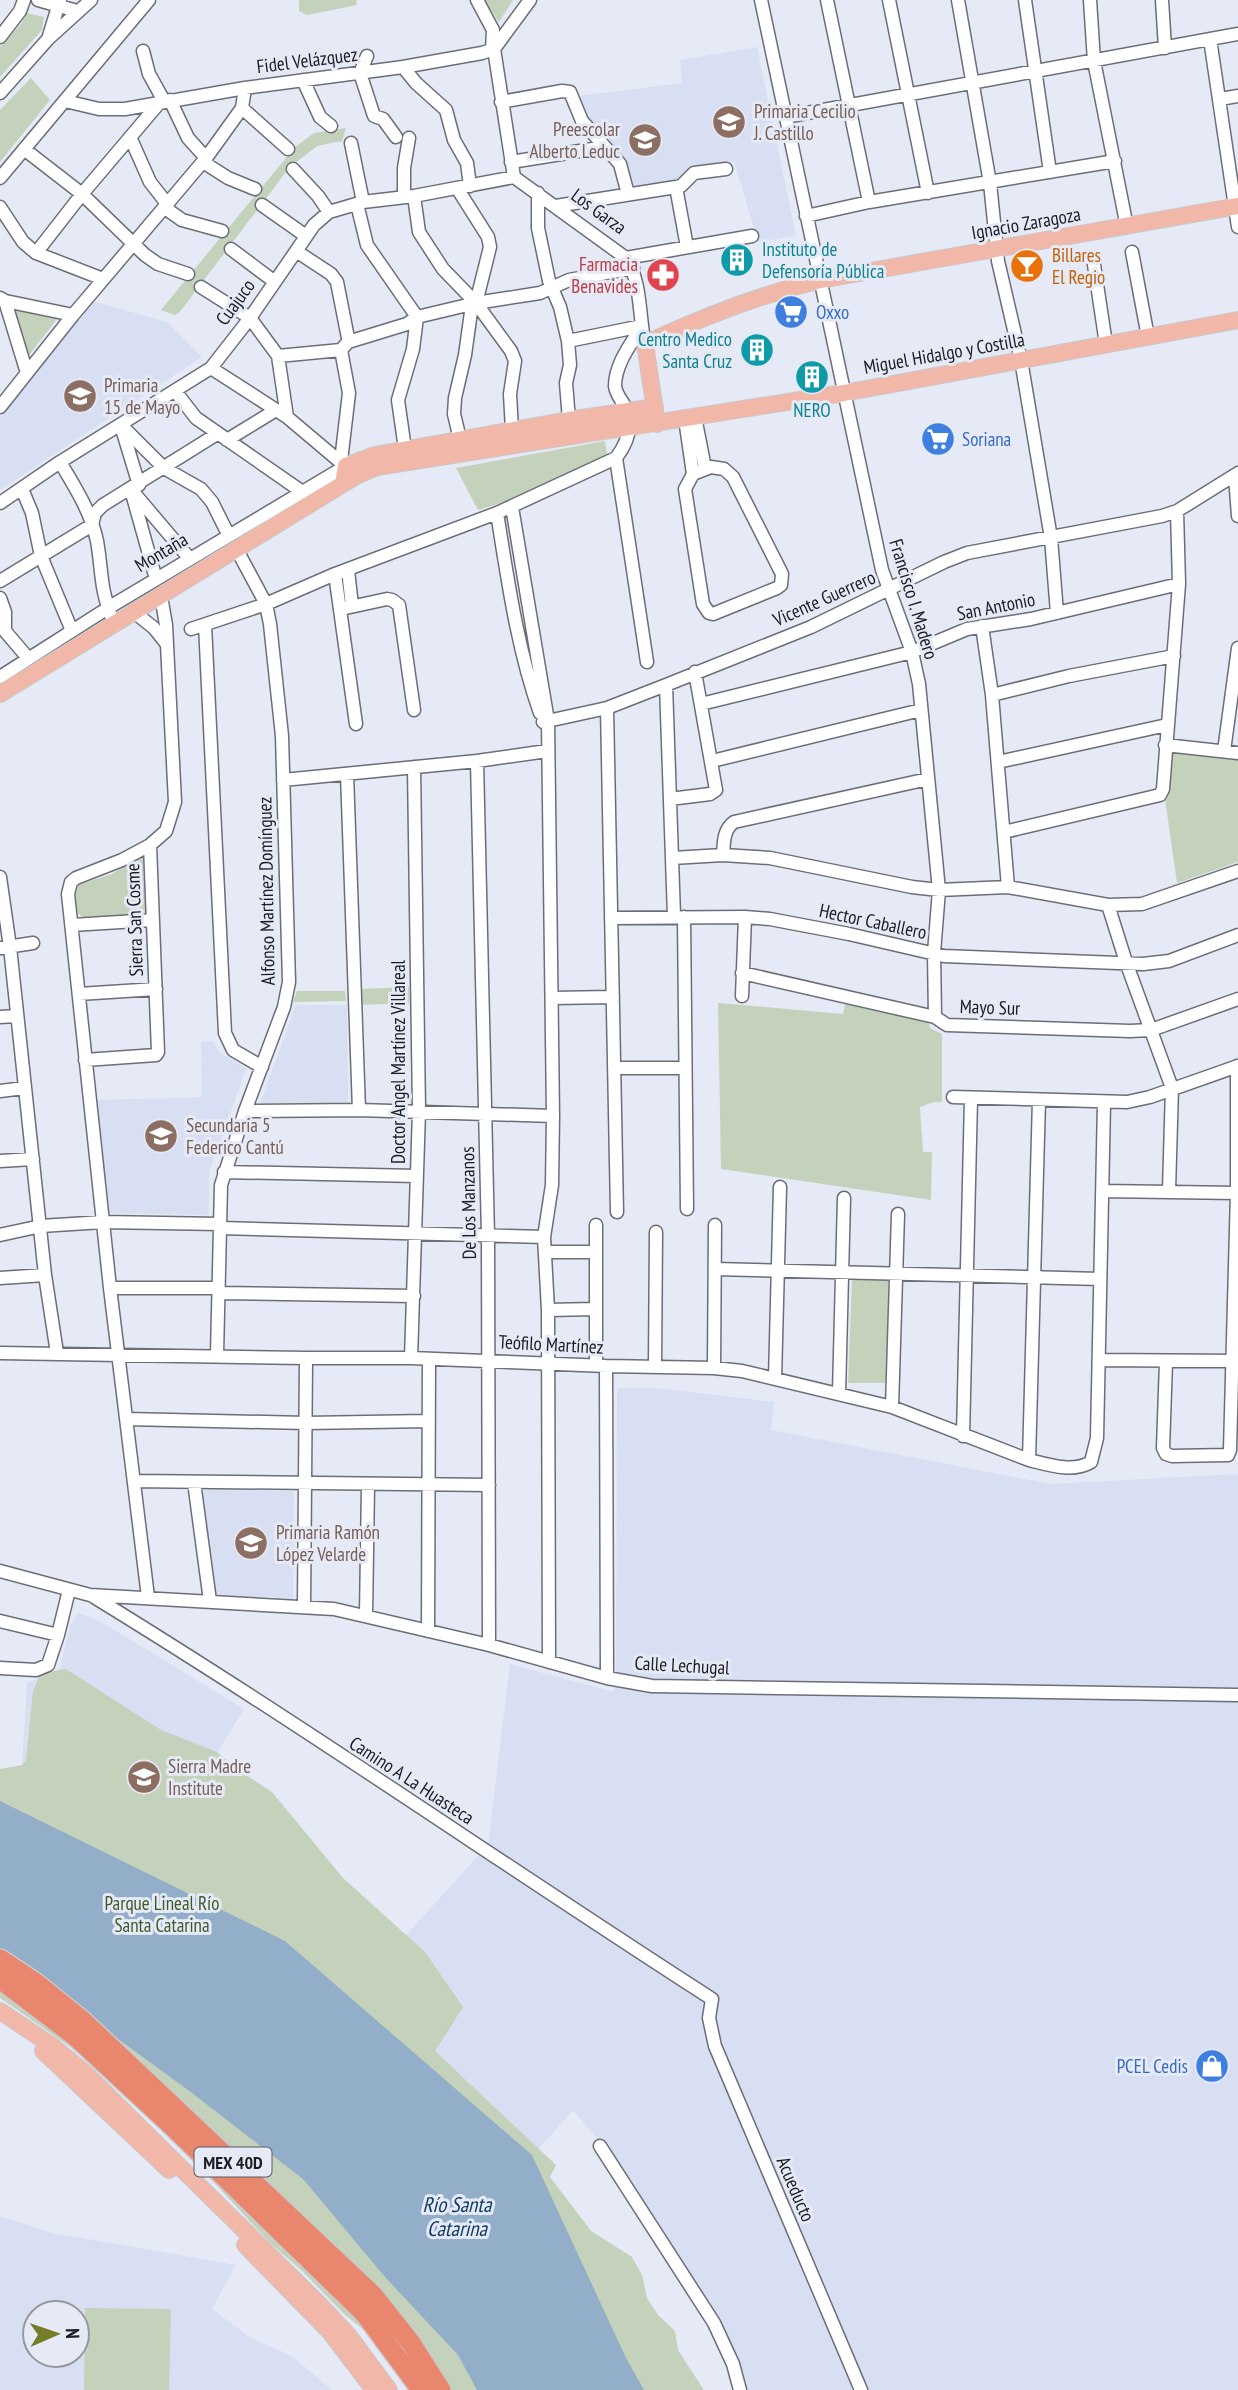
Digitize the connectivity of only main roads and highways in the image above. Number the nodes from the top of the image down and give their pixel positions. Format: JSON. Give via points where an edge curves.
{"nodes":[{"id":1,"x":1237,"y":206,"type":"edge"},
{"id":2,"x":1238,"y":320,"type":"edge"},
{"id":3,"x":656,"y":416,"type":"junction"},
{"id":4,"x":577,"y":425,"type":"junction"},
{"id":5,"x":346,"y":471,"type":"junction"},
{"id":6,"x":1,"y":687,"type":"edge"},
{"id":7,"x":0,"y":1959,"type":"edge"},
{"id":8,"x":0,"y":1979,"type":"edge"},
{"id":9,"x":0,"y":2011,"type":"edge"},
{"id":10,"x":0,"y":2023,"type":"edge"},
{"id":11,"x":374,"y":2390,"type":"edge"},
{"id":12,"x":389,"y":2390,"type":"edge"},
{"id":13,"x":421,"y":2390,"type":"edge"},
{"id":14,"x":441,"y":2390,"type":"edge"}],
"edges":[{"from":1,"to":3,"type":"main road","name":"Ignacio Zaragoza","via":[[820,280],[764,295],[645,344]]},
{"from":2,"to":3,"type":"main road","name":"Miguel Hidalgo y Costilla","via":[[844,393],[690,418]]},
{"from":3,"to":4,"type":"main road","name":"Montaña"},
{"from":4,"to":5,"type":"main road","name":"Montaña"},
{"from":4,"to":5,"type":"main road","name":"Montaña","via":[[512,430],[405,449],[375,455]]},
{"from":5,"to":6,"type":"main road","name":"Montaña","via":[[233,543],[161,596],[134,612],[111,615]]},
{"from":7,"to":14,"type":"highway","number":"MEX 40D","via":[[83,2021],[373,2295]]},
{"from":8,"to":13,"type":"highway","number":"MEX 40D","via":[[76,2037],[355,2304]]},
{"from":9,"to":12,"type":"main road","via":[[51,2045],[124,2109],[321,2306]]},
{"from":10,"to":11,"type":"main road","via":[[46,2054],[199,2199],[330,2332]]}]}
